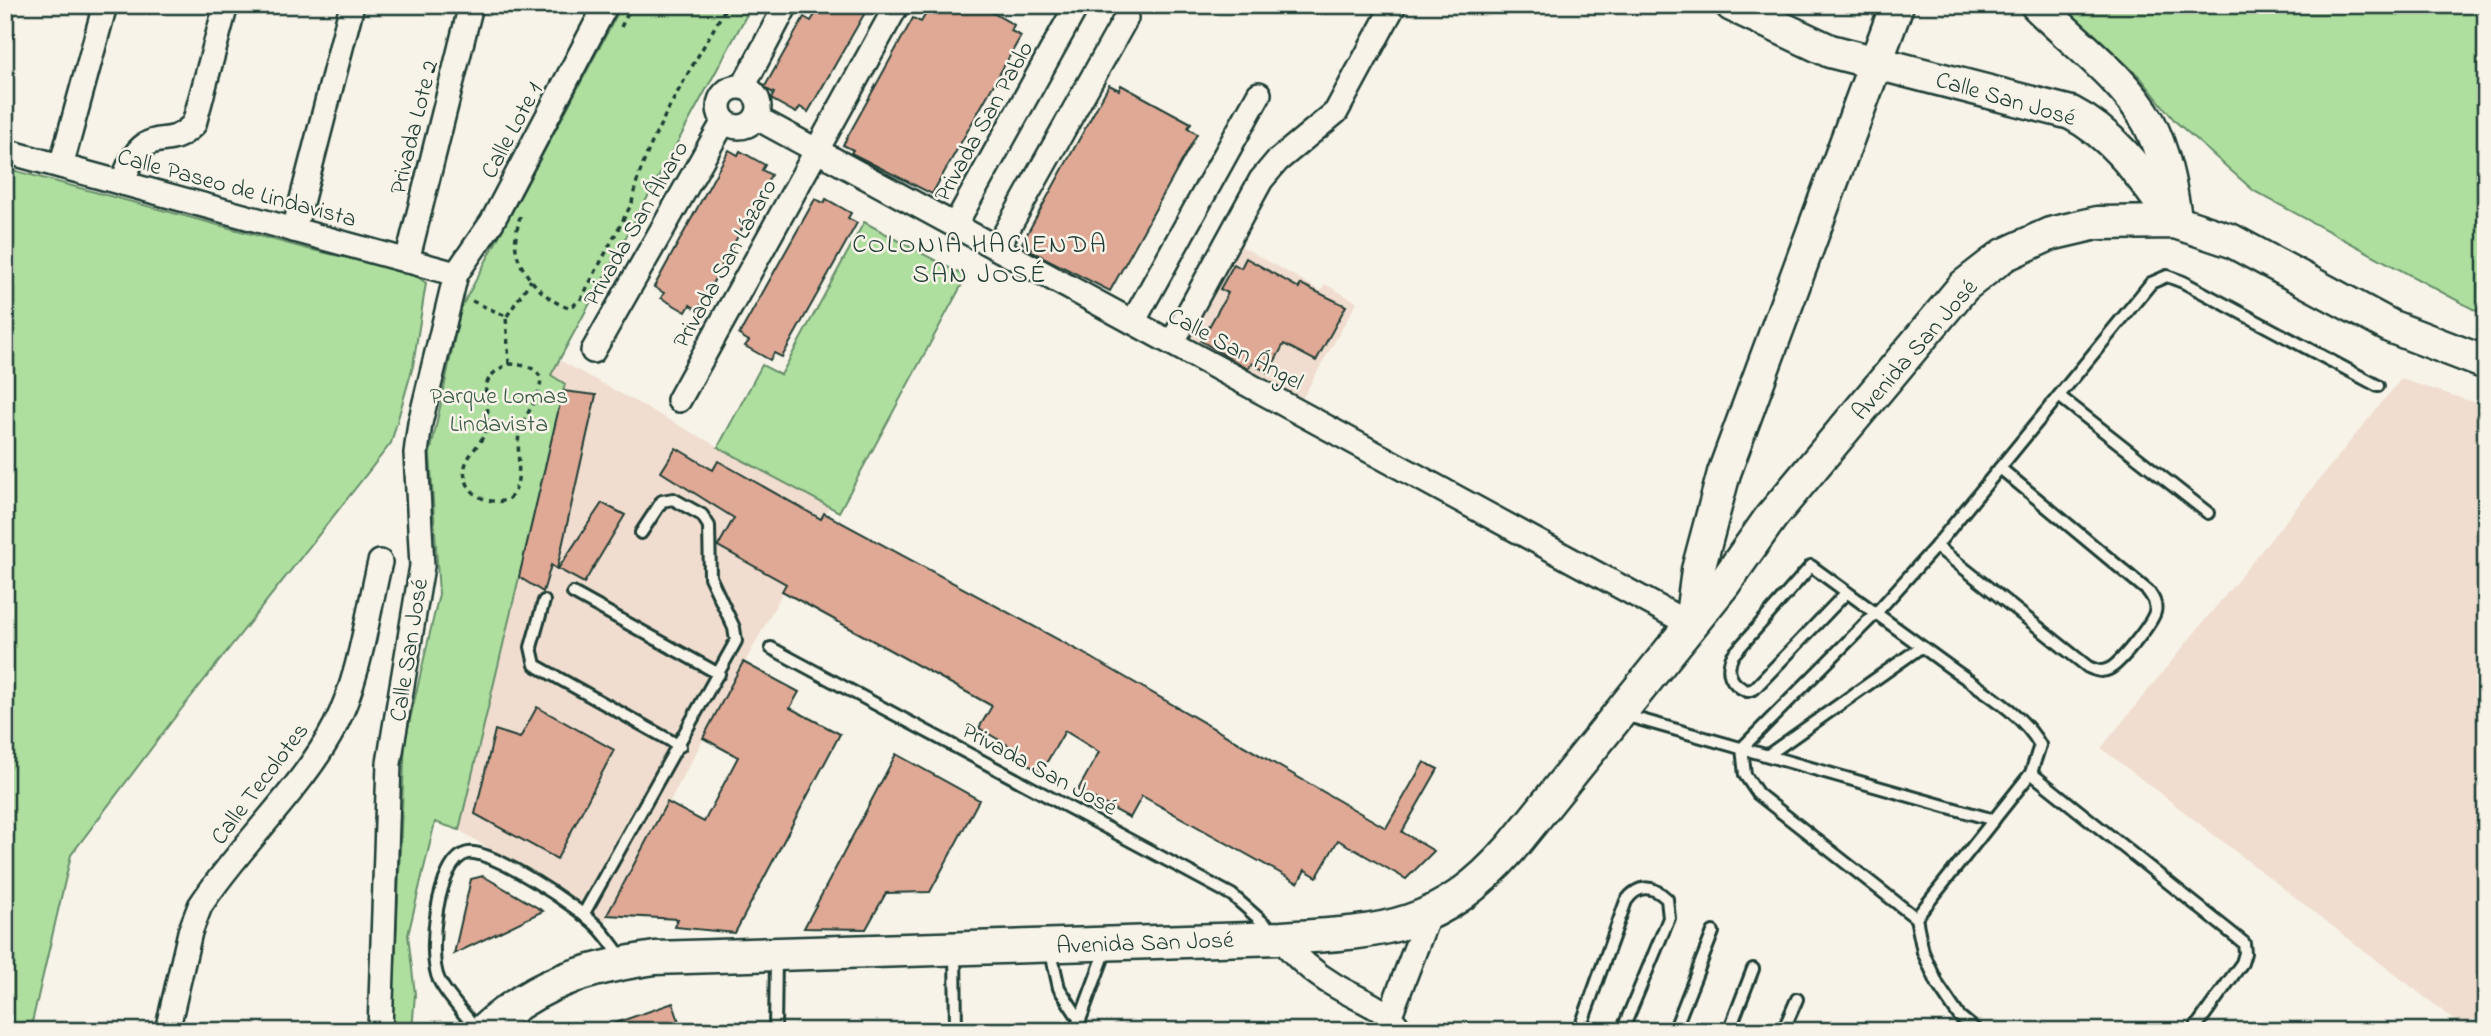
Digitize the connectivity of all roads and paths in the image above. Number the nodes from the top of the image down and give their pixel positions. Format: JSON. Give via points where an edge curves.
{"nodes":[{"id":1,"x":104,"y":5,"type":"edge"},
{"id":2,"x":226,"y":5,"type":"edge"},
{"id":3,"x":352,"y":5,"type":"edge"},
{"id":4,"x":471,"y":5,"type":"edge"},
{"id":5,"x":606,"y":5,"type":"edge"},
{"id":6,"x":727,"y":5,"type":"edge"},
{"id":7,"x":786,"y":5,"type":"edge"},
{"id":8,"x":897,"y":5,"type":"edge"},
{"id":9,"x":1077,"y":5,"type":"edge"},
{"id":10,"x":1394,"y":5,"type":"edge"},
{"id":11,"x":1732,"y":5,"type":"edge"},
{"id":12,"x":1897,"y":5,"type":"edge"},
{"id":13,"x":2037,"y":5,"type":"edge"},
{"id":14,"x":1126,"y":18,"type":"dead end"},
{"id":15,"x":1875,"y":64,"type":"junction"},
{"id":16,"x":743,"y":87,"type":"junction"},
{"id":17,"x":1259,"y":94,"type":"dead end"},
{"id":18,"x":757,"y":118,"type":"junction"},
{"id":19,"x":724,"y":121,"type":"junction"},
{"id":20,"x":816,"y":150,"type":"junction"},
{"id":21,"x":5,"y":151,"type":"edge"},
{"id":22,"x":61,"y":166,"type":"junction"},
{"id":23,"x":122,"y":183,"type":"junction"},
{"id":24,"x":520,"y":216,"type":"dead end"},
{"id":25,"x":2175,"y":222,"type":"junction"},
{"id":26,"x":954,"y":225,"type":"junction"},
{"id":27,"x":293,"y":230,"type":"junction"},
{"id":28,"x":997,"y":248,"type":"junction"},
{"id":29,"x":407,"y":261,"type":"junction"},
{"id":30,"x":531,"y":280,"type":"junction"},
{"id":31,"x":453,"y":283,"type":"junction"},
{"id":32,"x":506,"y":316,"type":"junction"},
{"id":33,"x":1133,"y":322,"type":"junction"},
{"id":34,"x":1172,"y":343,"type":"junction"},
{"id":35,"x":593,"y":351,"type":"dead end"},
{"id":36,"x":509,"y":363,"type":"junction"},
{"id":37,"x":2486,"y":363,"type":"edge"},
{"id":38,"x":2378,"y":386,"type":"dead end"},
{"id":39,"x":2059,"y":396,"type":"junction"},
{"id":40,"x":679,"y":400,"type":"dead end"},
{"id":41,"x":2000,"y":468,"type":"junction"},
{"id":42,"x":2208,"y":513,"type":"dead end"},
{"id":43,"x":641,"y":533,"type":"dead end"},
{"id":44,"x":1936,"y":546,"type":"junction"},
{"id":45,"x":380,"y":562,"type":"dead end"},
{"id":46,"x":1846,"y":592,"type":"junction"},
{"id":47,"x":573,"y":593,"type":"dead end"},
{"id":48,"x":544,"y":601,"type":"dead end"},
{"id":49,"x":1876,"y":613,"type":"junction"},
{"id":50,"x":1691,"y":625,"type":"junction"},
{"id":51,"x":1922,"y":647,"type":"junction"},
{"id":52,"x":771,"y":648,"type":"dead end"},
{"id":53,"x":719,"y":674,"type":"junction"},
{"id":54,"x":1618,"y":713,"type":"junction"},
{"id":55,"x":680,"y":746,"type":"junction"},
{"id":56,"x":1742,"y":748,"type":"junction"},
{"id":57,"x":1768,"y":755,"type":"junction"},
{"id":58,"x":2031,"y":773,"type":"junction"},
{"id":59,"x":1994,"y":820,"type":"junction"},
{"id":60,"x":583,"y":915,"type":"junction"},
{"id":61,"x":1428,"y":916,"type":"junction"},
{"id":62,"x":1916,"y":918,"type":"junction"},
{"id":63,"x":1713,"y":932,"type":"dead end"},
{"id":64,"x":1281,"y":938,"type":"junction"},
{"id":65,"x":1108,"y":944,"type":"junction"},
{"id":66,"x":1050,"y":945,"type":"junction"},
{"id":67,"x":955,"y":947,"type":"junction"},
{"id":68,"x":776,"y":953,"type":"junction"},
{"id":69,"x":626,"y":962,"type":"junction"},
{"id":70,"x":1754,"y":969,"type":"dead end"},
{"id":71,"x":1797,"y":999,"type":"dead end"},
{"id":72,"x":1080,"y":1020,"type":"junction"},
{"id":73,"x":1395,"y":1023,"type":"edge"},
{"id":74,"x":167,"y":1031,"type":"edge"},
{"id":75,"x":380,"y":1031,"type":"edge"},
{"id":76,"x":481,"y":1031,"type":"edge"},
{"id":77,"x":775,"y":1031,"type":"edge"},
{"id":78,"x":956,"y":1031,"type":"edge"},
{"id":79,"x":1073,"y":1031,"type":"edge"},
{"id":80,"x":1579,"y":1031,"type":"edge"},
{"id":81,"x":1622,"y":1031,"type":"edge"},
{"id":82,"x":1674,"y":1031,"type":"edge"},
{"id":83,"x":1729,"y":1031,"type":"edge"},
{"id":84,"x":1783,"y":1031,"type":"edge"},
{"id":85,"x":1977,"y":1031,"type":"edge"},
{"id":86,"x":2193,"y":1031,"type":"edge"}],
"edges":[{"from":1,"to":22,"type":"street"},
{"from":2,"to":23,"type":"street","via":[[194,124],[180,138],[146,144],[132,160]]},
{"from":3,"to":27,"type":"street"},
{"from":4,"to":29,"type":"street","name":"Privada Lote 2"},
{"from":5,"to":31,"type":"street","name":"Calle Lote 1","via":[[492,222]]},
{"from":6,"to":30,"type":"path","via":[[650,148],[632,203],[580,301],[569,308],[560,305]]},
{"from":7,"to":16,"type":"street"},
{"from":8,"to":20,"type":"street","name":"Privada San Lázaro"},
{"from":9,"to":26,"type":"street","name":"Privada San Pablo"},
{"from":10,"to":34,"type":"street","via":[[1336,112],[1261,180]]},
{"from":11,"to":15,"type":"main road","name":"Calle San José","via":[[1830,51]]},
{"from":12,"to":15,"type":"main road"},
{"from":13,"to":25,"type":"main road","via":[[2123,88],[2148,122],[2168,174]]},
{"from":14,"to":28,"type":"street"},
{"from":15,"to":25,"type":"main road","name":"Calle San José","via":[[1961,82],[2078,116],[2117,145]]},
{"from":15,"to":50,"type":"main road","via":[[1724,473],[1698,570]]},
{"from":16,"to":18,"type":"street","via":[[757,96]]},
{"from":16,"to":19,"type":"street","via":[[731,88],[721,97]]},
{"from":17,"to":33,"type":"street"},
{"from":18,"to":19,"type":"street","via":[[741,127]]},
{"from":18,"to":20,"type":"street","name":"Calle San Ángel"},
{"from":19,"to":35,"type":"street","name":"Privada San Álvaro"},
{"from":20,"to":26,"type":"street","name":"Calle San Ángel"},
{"from":20,"to":40,"type":"street","name":"Privada San Lázaro"},
{"from":21,"to":22,"type":"street","name":"Calle Paseo de Lindavista"},
{"from":22,"to":23,"type":"street","name":"Calle Paseo de Lindavista"},
{"from":23,"to":27,"type":"street","name":"Calle Paseo de Lindavista"},
{"from":24,"to":30,"type":"path","via":[[515,249]]},
{"from":25,"to":37,"type":"main road","name":"Avenida San José","via":[[2232,241],[2392,327]]},
{"from":25,"to":50,"type":"main road","name":"Avenida San José","via":[[2097,223],[2050,234],[2004,255],[1964,286],[1771,517]]},
{"from":26,"to":28,"type":"street","name":"Calle San Ángel"},
{"from":27,"to":29,"type":"street","name":"Calle Paseo de Lindavista"},
{"from":28,"to":33,"type":"street","name":"Calle San Ángel"},
{"from":29,"to":31,"type":"street","name":"Calle Paseo de Lindavista"},
{"from":30,"to":32,"type":"path"},
{"from":31,"to":32,"type":"path"},
{"from":31,"to":75,"type":"street","name":"Calle San José","via":[[416,453],[422,566],[390,762]]},
{"from":32,"to":36,"type":"path"},
{"from":33,"to":34,"type":"street","name":"Calle San Ángel"},
{"from":34,"to":50,"type":"street","name":"Calle San Ángel"},
{"from":36,"to":36,"type":"path","via":[[489,379],[485,432],[465,465],[470,489],[493,501],[507,498],[521,476],[517,447],[521,428],[539,397],[541,383],[534,371]]},
{"from":38,"to":39,"type":"lane","via":[[2167,276],[2151,283]]},
{"from":39,"to":41,"type":"lane"},
{"from":39,"to":42,"type":"lane"},
{"from":41,"to":44,"type":"lane"},
{"from":41,"to":44,"type":"lane","via":[[2154,600],[2156,611],[2151,620],[2117,664],[2108,670],[2088,667]]},
{"from":43,"to":53,"type":"lane","via":[[654,509],[673,499],[702,515],[709,526],[710,577],[736,635]]},
{"from":44,"to":49,"type":"lane"},
{"from":45,"to":74,"type":"street","name":"Calle Tecolotes","via":[[349,694],[334,728],[200,906]]},
{"from":46,"to":46,"type":"lane","via":[[1811,566],[1733,655],[1729,676],[1736,685],[1754,689]]},
{"from":46,"to":49,"type":"lane"},
{"from":47,"to":53,"type":"lane"},
{"from":48,"to":55,"type":"lane","via":[[531,648],[534,665]]},
{"from":49,"to":51,"type":"lane"},
{"from":49,"to":56,"type":"lane"},
{"from":50,"to":54,"type":"main road","name":"Avenida San José"},
{"from":51,"to":57,"type":"lane"},
{"from":51,"to":58,"type":"lane","via":[[2028,724],[2040,745]]},
{"from":52,"to":64,"type":"lane","name":"Privada San José","via":[[1232,895]]},
{"from":53,"to":55,"type":"lane"},
{"from":54,"to":56,"type":"lane"},
{"from":54,"to":61,"type":"main road","name":"Avenida San José","via":[[1484,879]]},
{"from":55,"to":60,"type":"lane"},
{"from":56,"to":57,"type":"lane"},
{"from":56,"to":62,"type":"lane","via":[[1745,775],[1758,794]]},
{"from":57,"to":59,"type":"lane"},
{"from":58,"to":59,"type":"lane"},
{"from":58,"to":86,"type":"lane","via":[[2244,943],[2242,963]]},
{"from":59,"to":62,"type":"lane"},
{"from":60,"to":69,"type":"lane"},
{"from":60,"to":76,"type":"lane","via":[[557,894],[487,856],[468,853],[455,860],[444,876],[433,949],[438,979]]},
{"from":61,"to":64,"type":"main road","name":"Avenida San José","via":[[1381,930]]},
{"from":61,"to":73,"type":"street"},
{"from":62,"to":85,"type":"lane","via":[[1923,951],[1938,985],[1959,1016]]},
{"from":63,"to":82,"type":"lane"},
{"from":64,"to":65,"type":"main road","name":"Avenida San José"},
{"from":64,"to":73,"type":"street","via":[[1317,975]]},
{"from":65,"to":66,"type":"main road","name":"Avenida San José"},
{"from":65,"to":72,"type":"lane"},
{"from":66,"to":67,"type":"main road","name":"Avenida San José"},
{"from":66,"to":72,"type":"lane","via":[[1059,988]]},
{"from":67,"to":68,"type":"main road","name":"Avenida San José"},
{"from":67,"to":78,"type":"lane"},
{"from":68,"to":69,"type":"main road","name":"Avenida San José"},
{"from":68,"to":77,"type":"lane"},
{"from":69,"to":76,"type":"main road","name":"Avenida San José","via":[[580,972],[541,988]]},
{"from":70,"to":83,"type":"lane"},
{"from":71,"to":84,"type":"lane"},
{"from":72,"to":79,"type":"lane"},
{"from":80,"to":81,"type":"lane","via":[[1626,901],[1633,891],[1644,887],[1667,899],[1669,918]]}]}
